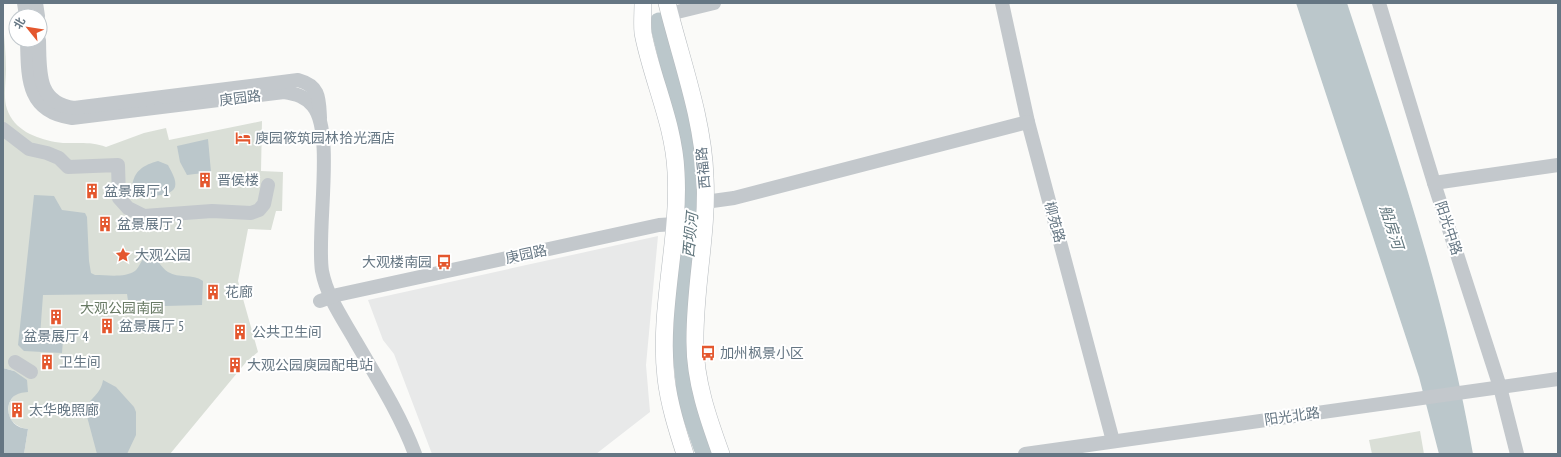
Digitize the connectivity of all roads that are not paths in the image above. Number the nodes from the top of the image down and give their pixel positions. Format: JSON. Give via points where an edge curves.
{"nodes":[{"id":1,"x":643,"y":3,"type":"edge"},
{"id":2,"x":714,"y":3,"type":"edge"},
{"id":3,"x":1002,"y":3,"type":"edge"},
{"id":4,"x":1379,"y":3,"type":"edge"},
{"id":5,"x":668,"y":8,"type":"edge"},
{"id":6,"x":27,"y":48,"type":"edge"},
{"id":7,"x":39,"y":48,"type":"edge"},
{"id":8,"x":320,"y":118,"type":"junction"},
{"id":9,"x":1028,"y":122,"type":"junction"},
{"id":10,"x":3,"y":129,"type":"edge"},
{"id":11,"x":1558,"y":166,"type":"edge"},
{"id":12,"x":1434,"y":183,"type":"junction"},
{"id":13,"x":268,"y":185,"type":"dead end"},
{"id":14,"x":706,"y":202,"type":"junction"},
{"id":15,"x":675,"y":224,"type":"junction"},
{"id":16,"x":325,"y":299,"type":"junction"},
{"id":17,"x":15,"y":362,"type":"dead end"},
{"id":18,"x":32,"y":372,"type":"dead end"},
{"id":19,"x":1558,"y":379,"type":"edge"},
{"id":20,"x":1500,"y":386,"type":"junction"},
{"id":21,"x":1113,"y":441,"type":"junction"},
{"id":22,"x":415,"y":454,"type":"edge"},
{"id":23,"x":685,"y":454,"type":"edge"},
{"id":24,"x":721,"y":454,"type":"edge"},
{"id":25,"x":1025,"y":454,"type":"edge"},
{"id":26,"x":1517,"y":454,"type":"edge"}],
"edges":[{"from":1,"to":15,"type":"main road","name":"西福路","via":[[643,32],[672,139],[676,172]]},
{"from":2,"to":5,"type":"street"},
{"from":3,"to":9,"type":"street","name":"柳苑路"},
{"from":4,"to":12,"type":"street","name":"阳光中路"},
{"from":5,"to":14,"type":"main road","name":"西福路","via":[[694,106],[701,142]]},
{"from":6,"to":8,"type":"street","name":"庚园路","via":[[28,77],[32,92],[48,110],[63,117],[72,118],[284,92],[297,94],[306,99]]},
{"from":7,"to":8,"type":"street","via":[[40,76],[44,88],[56,102],[68,108],[298,80],[313,87],[319,98]]},
{"from":8,"to":16,"type":"street","name":"庚园路","via":[[323,152],[320,244]]},
{"from":9,"to":14,"type":"street","via":[[741,196]]},
{"from":9,"to":21,"type":"street","name":"柳苑路"},
{"from":10,"to":13,"type":"street","via":[[28,149],[60,158],[68,167],[118,165],[119,198],[128,208],[144,216],[212,211],[251,213],[259,210],[264,204]]},
{"from":11,"to":12,"type":"street"},
{"from":12,"to":20,"type":"street","name":"阳光中路"},
{"from":14,"to":24,"type":"main road","name":"西福路","via":[[695,344],[698,375]]},
{"from":15,"to":16,"type":"street","name":"庚园路","via":[[651,226]]},
{"from":15,"to":23,"type":"main road","name":"西福路","via":[[665,328],[666,377]]},
{"from":16,"to":22,"type":"street","name":"庚园路","via":[[398,415]]},
{"from":17,"to":18,"type":"street"},
{"from":19,"to":20,"type":"street","name":"阳光北路"},
{"from":20,"to":21,"type":"street","name":"阳光北路"},
{"from":20,"to":26,"type":"street","name":"阳光中路"},
{"from":21,"to":25,"type":"street","name":"阳光北路"}]}
